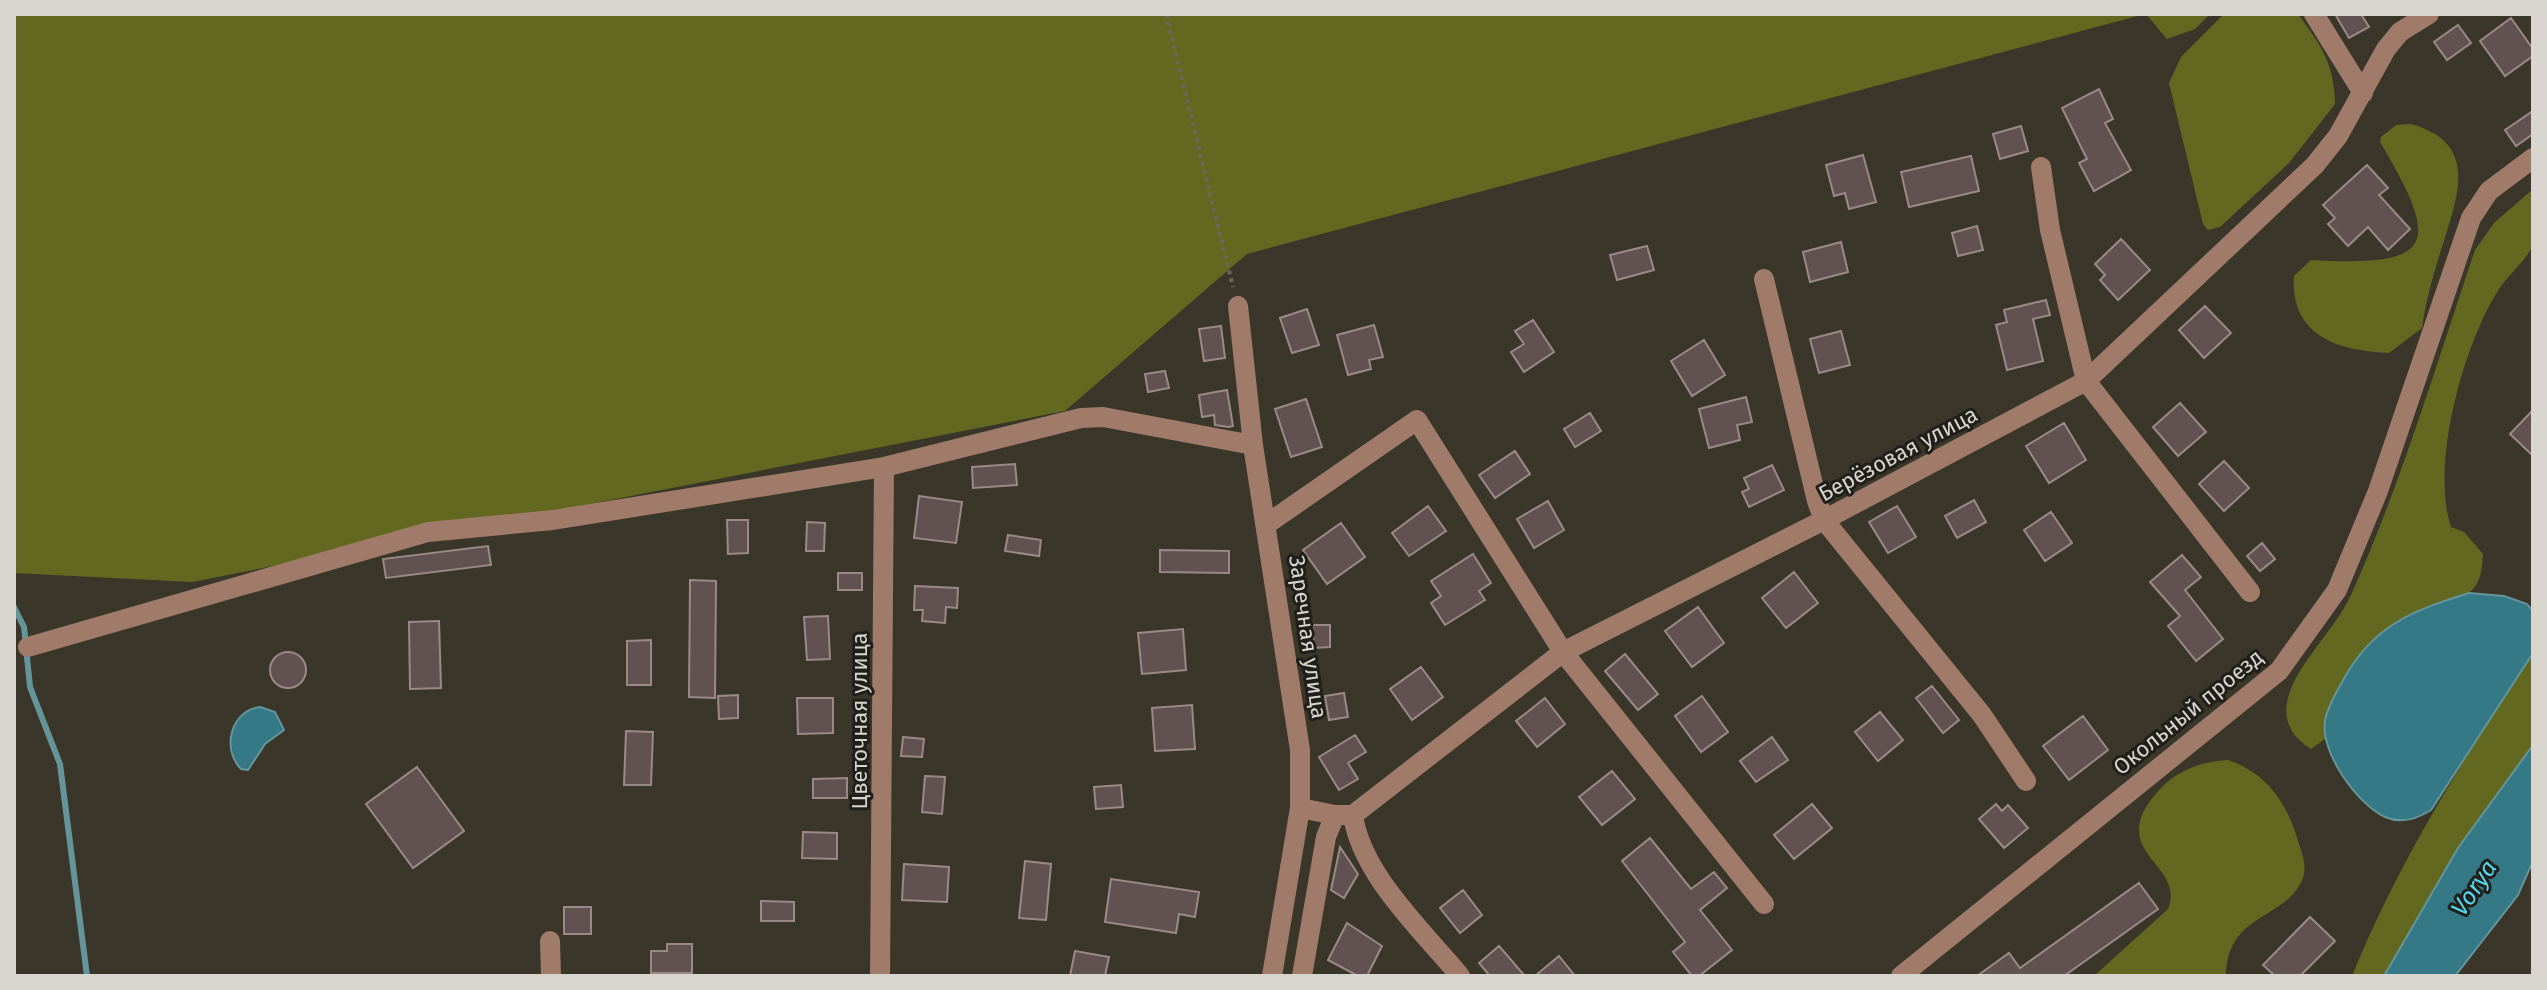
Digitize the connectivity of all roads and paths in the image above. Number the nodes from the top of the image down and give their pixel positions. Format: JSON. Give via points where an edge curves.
{"nodes":[{"id":1,"x":1166,"y":14,"type":"edge"},
{"id":2,"x":2314,"y":14,"type":"edge"},
{"id":3,"x":2429,"y":14,"type":"edge"},
{"id":4,"x":2363,"y":93,"type":"junction"},
{"id":5,"x":2533,"y":158,"type":"edge"},
{"id":6,"x":2041,"y":167,"type":"dead end"},
{"id":7,"x":1764,"y":279,"type":"dead end"},
{"id":8,"x":1238,"y":306,"type":"joint"},
{"id":9,"x":2086,"y":381,"type":"junction"},
{"id":10,"x":1253,"y":445,"type":"junction"},
{"id":11,"x":884,"y":467,"type":"junction"},
{"id":12,"x":1824,"y":520,"type":"junction"},
{"id":13,"x":1267,"y":524,"type":"junction"},
{"id":14,"x":2250,"y":592,"type":"dead end"},
{"id":15,"x":28,"y":647,"type":"dead end"},
{"id":16,"x":1563,"y":652,"type":"junction"},
{"id":17,"x":2026,"y":781,"type":"dead end"},
{"id":18,"x":1300,"y":808,"type":"junction"},
{"id":19,"x":1344,"y":815,"type":"junction"},
{"id":20,"x":1764,"y":904,"type":"dead end"},
{"id":21,"x":550,"y":941,"type":"dead end"},
{"id":22,"x":551,"y":976,"type":"edge"},
{"id":23,"x":880,"y":976,"type":"edge"},
{"id":24,"x":1272,"y":976,"type":"edge"},
{"id":25,"x":1302,"y":976,"type":"edge"},
{"id":26,"x":1460,"y":976,"type":"edge"},
{"id":27,"x":1901,"y":976,"type":"edge"}],
"edges":[{"from":1,"to":8,"type":"path"},
{"from":2,"to":4,"type":"street"},
{"from":3,"to":4,"type":"street","name":"Берёзовая улица","via":[[2393,40]]},
{"from":4,"to":9,"type":"street","name":"Берёзовая улица","via":[[2315,165]]},
{"from":5,"to":27,"type":"street","name":"Окольный проезд","via":[[2489,191],[2471,218],[2378,491],[2337,590],[2310,631],[2279,671]]},
{"from":6,"to":9,"type":"street","via":[[2050,230]]},
{"from":7,"to":12,"type":"street"},
{"from":8,"to":10,"type":"street","name":"Заречная улица"},
{"from":9,"to":12,"type":"street","name":"Берёзовая улица"},
{"from":9,"to":14,"type":"street"},
{"from":10,"to":11,"type":"street","via":[[1103,417],[1081,418]]},
{"from":10,"to":13,"type":"street","name":"Заречная улица"},
{"from":11,"to":15,"type":"street","via":[[553,520],[428,532]]},
{"from":11,"to":23,"type":"street","name":"Цветочная улица"},
{"from":12,"to":16,"type":"street","name":"Берёзовая улица"},
{"from":12,"to":17,"type":"street","via":[[1982,715]]},
{"from":13,"to":16,"type":"street","via":[[1417,420]]},
{"from":13,"to":18,"type":"street","name":"Заречная улица","via":[[1300,750]]},
{"from":16,"to":19,"type":"street","name":"Берёзовая улица"},
{"from":16,"to":20,"type":"street"},
{"from":18,"to":19,"type":"street"},
{"from":18,"to":24,"type":"street","name":"Заречная улица"},
{"from":19,"to":25,"type":"street","via":[[1326,837]]},
{"from":19,"to":26,"type":"street","via":[[1369,864]]},
{"from":21,"to":22,"type":"street"}]}
